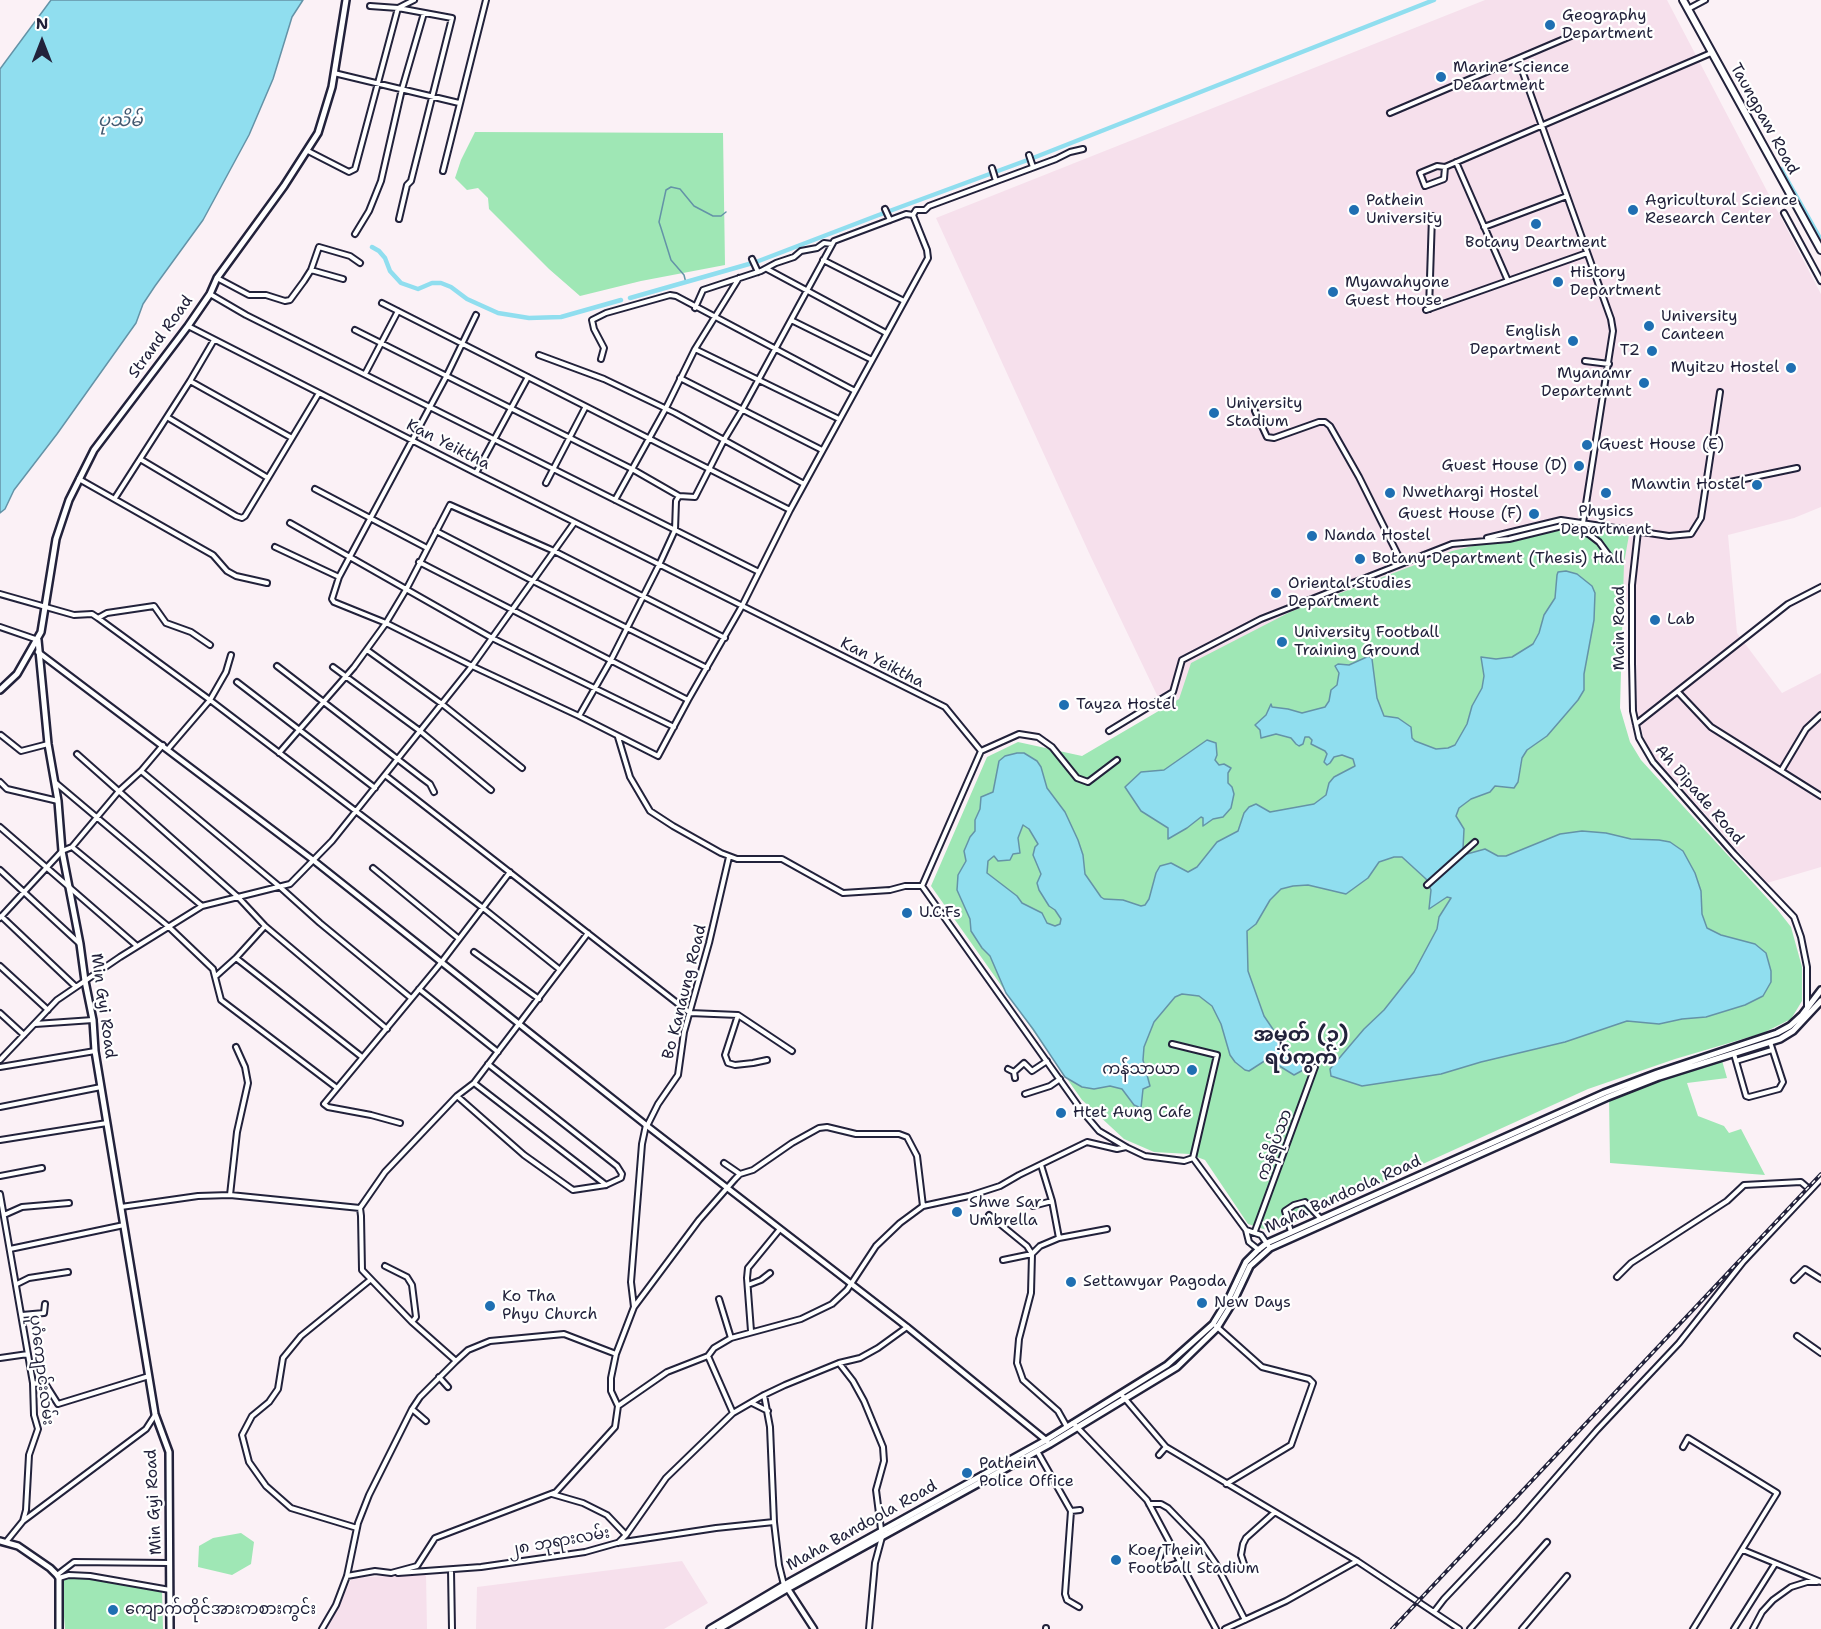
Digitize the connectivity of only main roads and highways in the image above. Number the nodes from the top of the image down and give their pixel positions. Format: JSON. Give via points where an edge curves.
{"nodes":[{"id":1,"x":346,"y":0,"type":"edge"},
{"id":2,"x":1683,"y":0,"type":"edge"},
{"id":3,"x":1821,"y":250,"type":"edge"},
{"id":4,"x":38,"y":640,"type":"junction"},
{"id":5,"x":0,"y":690,"type":"edge"},
{"id":6,"x":1821,"y":990,"type":"edge"},
{"id":7,"x":1821,"y":1001,"type":"edge"},
{"id":8,"x":1268,"y":1246,"type":"junction"},
{"id":9,"x":1048,"y":1442,"type":"junction"},
{"id":10,"x":882,"y":1534,"type":"junction"},
{"id":11,"x":3,"y":1542,"type":"edge"},
{"id":12,"x":786,"y":1587,"type":"junction"},
{"id":13,"x":59,"y":1629,"type":"edge"},
{"id":14,"x":170,"y":1629,"type":"edge"},
{"id":15,"x":710,"y":1629,"type":"edge"},
{"id":16,"x":718,"y":1629,"type":"edge"}],
"edges":[{"from":1,"to":4,"type":"main road","name":"Strand Road","via":[[332,87],[318,133],[308,151],[188,326],[94,450],[79,479],[56,539]]},
{"from":2,"to":3,"type":"highway","name":"Taungpaw Road"},
{"from":4,"to":5,"type":"main road","name":"Strand Road","via":[[17,674]]},
{"from":4,"to":14,"type":"main road","name":"Min Gyi Road","via":[[62,851],[156,1414],[169,1452]]},
{"from":6,"to":8,"type":"main road","name":"Maha Bandoola Road","via":[[1790,1026],[1777,1033],[1627,1083],[1291,1232]]},
{"from":7,"to":8,"type":"main road","name":"Maha Bandoola Road","via":[[1785,1036],[1608,1097]]},
{"from":8,"to":9,"type":"main road","name":"Maha Bandoola Road","via":[[1246,1262],[1215,1326],[1123,1397]]},
{"from":9,"to":10,"type":"main road","name":"Maha Bandoola Road"},
{"from":9,"to":10,"type":"main road","name":"Maha Bandoola Road"},
{"from":10,"to":12,"type":"main road","name":"Maha Bandoola Road"},
{"from":11,"to":13,"type":"main road","via":[[18,1546],[58,1576]]},
{"from":12,"to":15,"type":"main road","name":"Maha Bandoola Road"},
{"from":12,"to":16,"type":"main road","name":"Maha Bandoola Road"}]}
